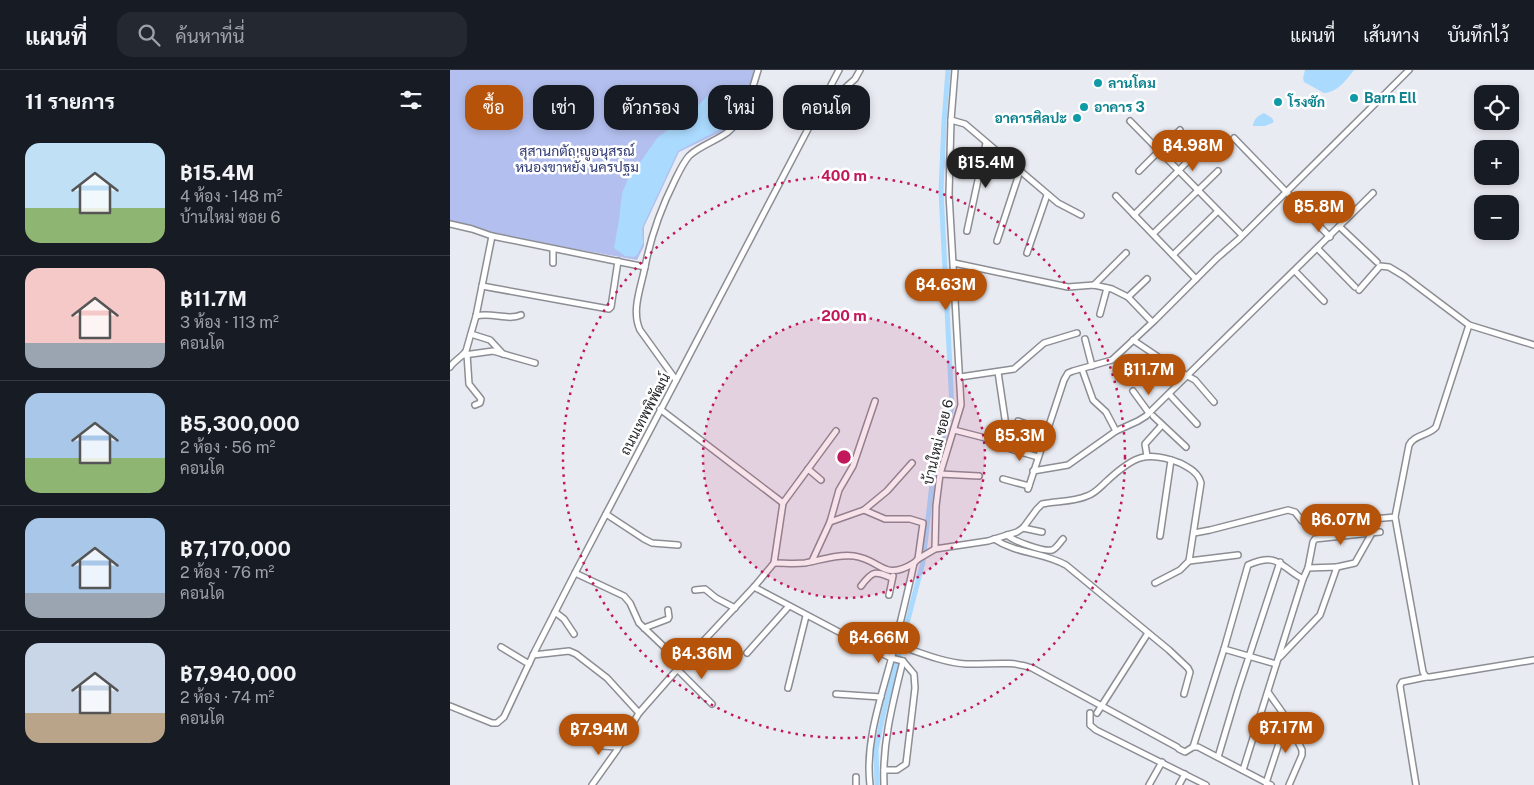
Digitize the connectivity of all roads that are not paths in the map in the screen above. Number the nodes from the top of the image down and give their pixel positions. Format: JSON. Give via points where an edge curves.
{"nodes":[{"id":1,"x":758,"y":70,"type":"edge"},
{"id":2,"x":838,"y":70,"type":"edge"},
{"id":3,"x":860,"y":70,"type":"edge"},
{"id":4,"x":955,"y":70,"type":"edge"},
{"id":5,"x":1409,"y":70,"type":"edge"},
{"id":6,"x":849,"y":85,"type":"edge"},
{"id":7,"x":952,"y":120,"type":"junction"},
{"id":8,"x":1130,"y":121,"type":"dead end"},
{"id":9,"x":1180,"y":130,"type":"dead end"},
{"id":10,"x":1234,"y":138,"type":"dead end"},
{"id":11,"x":986,"y":143,"type":"junction"},
{"id":12,"x":1158,"y":151,"type":"junction"},
{"id":13,"x":1194,"y":156,"type":"dead end"},
{"id":14,"x":1020,"y":171,"type":"junction"},
{"id":15,"x":1139,"y":171,"type":"dead end"},
{"id":16,"x":1179,"y":171,"type":"junction"},
{"id":17,"x":1218,"y":171,"type":"dead end"},
{"id":18,"x":1198,"y":191,"type":"junction"},
{"id":19,"x":1286,"y":192,"type":"junction"},
{"id":20,"x":1374,"y":193,"type":"dead end"},
{"id":21,"x":1048,"y":195,"type":"junction"},
{"id":22,"x":1116,"y":196,"type":"dead end"},
{"id":23,"x":1217,"y":212,"type":"junction"},
{"id":24,"x":1134,"y":214,"type":"junction"},
{"id":25,"x":1081,"y":215,"type":"dead end"},
{"id":26,"x":450,"y":224,"type":"edge"},
{"id":27,"x":1340,"y":227,"type":"junction"},
{"id":28,"x":967,"y":231,"type":"dead end"},
{"id":29,"x":1154,"y":234,"type":"junction"},
{"id":30,"x":1242,"y":235,"type":"junction"},
{"id":31,"x":492,"y":236,"type":"junction"},
{"id":32,"x":1330,"y":237,"type":"junction"},
{"id":33,"x":998,"y":241,"type":"dead end"},
{"id":34,"x":553,"y":249,"type":"junction"},
{"id":35,"x":1318,"y":249,"type":"junction"},
{"id":36,"x":1027,"y":253,"type":"dead end"},
{"id":37,"x":1126,"y":253,"type":"dead end"},
{"id":38,"x":1173,"y":255,"type":"junction"},
{"id":39,"x":618,"y":261,"type":"junction"},
{"id":40,"x":1377,"y":262,"type":"dead end"},
{"id":41,"x":553,"y":263,"type":"dead end"},
{"id":42,"x":954,"y":263,"type":"junction"},
{"id":43,"x":645,"y":267,"type":"junction"},
{"id":44,"x":1295,"y":271,"type":"junction"},
{"id":45,"x":936,"y":279,"type":"dead end"},
{"id":46,"x":952,"y":279,"type":"junction"},
{"id":47,"x":1147,"y":279,"type":"dead end"},
{"id":48,"x":1196,"y":279,"type":"junction"},
{"id":49,"x":1094,"y":285,"type":"junction"},
{"id":50,"x":482,"y":286,"type":"junction"},
{"id":51,"x":1107,"y":288,"type":"junction"},
{"id":52,"x":1128,"y":297,"type":"junction"},
{"id":53,"x":1324,"y":301,"type":"dead end"},
{"id":54,"x":1100,"y":314,"type":"dead end"},
{"id":55,"x":521,"y":315,"type":"dead end"},
{"id":56,"x":476,"y":316,"type":"junction"},
{"id":57,"x":1152,"y":322,"type":"junction"},
{"id":58,"x":1469,"y":325,"type":"junction"},
{"id":59,"x":1077,"y":333,"type":"dead end"},
{"id":60,"x":471,"y":334,"type":"junction"},
{"id":61,"x":1085,"y":339,"type":"dead end"},
{"id":62,"x":1133,"y":340,"type":"junction"},
{"id":63,"x":1534,"y":345,"type":"edge"},
{"id":64,"x":503,"y":354,"type":"junction"},
{"id":65,"x":466,"y":355,"type":"junction"},
{"id":66,"x":535,"y":363,"type":"dead end"},
{"id":67,"x":1092,"y":366,"type":"junction"},
{"id":68,"x":450,"y":367,"type":"edge"},
{"id":69,"x":1082,"y":369,"type":"junction"},
{"id":70,"x":998,"y":372,"type":"junction"},
{"id":71,"x":1187,"y":375,"type":"junction"},
{"id":72,"x":960,"y":377,"type":"junction"},
{"id":73,"x":676,"y":380,"type":"junction"},
{"id":74,"x":1133,"y":391,"type":"dead end"},
{"id":75,"x":1169,"y":394,"type":"junction"},
{"id":76,"x":875,"y":401,"type":"dead end"},
{"id":77,"x":1214,"y":402,"type":"dead end"},
{"id":78,"x":475,"y":405,"type":"dead end"},
{"id":79,"x":660,"y":409,"type":"junction"},
{"id":80,"x":1151,"y":415,"type":"junction"},
{"id":81,"x":1005,"y":419,"type":"dead end"},
{"id":82,"x":1018,"y":421,"type":"dead end"},
{"id":83,"x":1197,"y":424,"type":"dead end"},
{"id":84,"x":1162,"y":425,"type":"junction"},
{"id":85,"x":954,"y":430,"type":"junction"},
{"id":86,"x":836,"y":431,"type":"dead end"},
{"id":87,"x":1046,"y":431,"type":"junction"},
{"id":88,"x":1116,"y":431,"type":"junction"},
{"id":89,"x":989,"y":439,"type":"dead end"},
{"id":90,"x":1186,"y":447,"type":"dead end"},
{"id":91,"x":1007,"y":448,"type":"dead end"},
{"id":92,"x":1147,"y":456,"type":"junction"},
{"id":93,"x":1038,"y":457,"type":"junction"},
{"id":94,"x":1171,"y":460,"type":"junction"},
{"id":95,"x":912,"y":463,"type":"dead end"},
{"id":96,"x":808,"y":469,"type":"junction"},
{"id":97,"x":1033,"y":470,"type":"junction"},
{"id":98,"x":940,"y":474,"type":"junction"},
{"id":99,"x":979,"y":476,"type":"dead end"},
{"id":100,"x":1003,"y":479,"type":"dead end"},
{"id":101,"x":821,"y":480,"type":"dead end"},
{"id":102,"x":783,"y":503,"type":"junction"},
{"id":103,"x":864,"y":510,"type":"junction"},
{"id":104,"x":606,"y":514,"type":"junction"},
{"id":105,"x":1395,"y":517,"type":"junction"},
{"id":106,"x":830,"y":522,"type":"junction"},
{"id":107,"x":1024,"y":528,"type":"junction"},
{"id":108,"x":1042,"y":532,"type":"dead end"},
{"id":109,"x":1380,"y":532,"type":"dead end"},
{"id":110,"x":1194,"y":533,"type":"junction"},
{"id":111,"x":1372,"y":533,"type":"junction"},
{"id":112,"x":1007,"y":535,"type":"junction"},
{"id":113,"x":1160,"y":536,"type":"dead end"},
{"id":114,"x":994,"y":539,"type":"junction"},
{"id":115,"x":1063,"y":539,"type":"dead end"},
{"id":116,"x":678,"y":545,"type":"dead end"},
{"id":117,"x":935,"y":549,"type":"junction"},
{"id":118,"x":1238,"y":555,"type":"dead end"},
{"id":119,"x":920,"y":558,"type":"junction"},
{"id":120,"x":812,"y":561,"type":"junction"},
{"id":121,"x":1189,"y":561,"type":"junction"},
{"id":122,"x":1280,"y":562,"type":"junction"},
{"id":123,"x":774,"y":563,"type":"junction"},
{"id":124,"x":1337,"y":567,"type":"junction"},
{"id":125,"x":1308,"y":568,"type":"junction"},
{"id":126,"x":894,"y":571,"type":"junction"},
{"id":127,"x":575,"y":572,"type":"junction"},
{"id":128,"x":892,"y":578,"type":"junction"},
{"id":129,"x":1303,"y":579,"type":"junction"},
{"id":130,"x":1156,"y":583,"type":"dead end"},
{"id":131,"x":861,"y":586,"type":"dead end"},
{"id":132,"x":754,"y":588,"type":"junction"},
{"id":133,"x":695,"y":590,"type":"dead end"},
{"id":134,"x":889,"y":595,"type":"dead end"},
{"id":135,"x":789,"y":606,"type":"junction"},
{"id":136,"x":735,"y":608,"type":"junction"},
{"id":137,"x":668,"y":610,"type":"dead end"},
{"id":138,"x":555,"y":612,"type":"junction"},
{"id":139,"x":806,"y":616,"type":"junction"},
{"id":140,"x":644,"y":628,"type":"junction"},
{"id":141,"x":1148,"y":633,"type":"junction"},
{"id":142,"x":574,"y":634,"type":"dead end"},
{"id":143,"x":897,"y":645,"type":"junction"},
{"id":144,"x":501,"y":647,"type":"dead end"},
{"id":145,"x":1224,"y":649,"type":"junction"},
{"id":146,"x":747,"y":653,"type":"dead end"},
{"id":147,"x":533,"y":655,"type":"junction"},
{"id":148,"x":1250,"y":657,"type":"junction"},
{"id":149,"x":1280,"y":657,"type":"junction"},
{"id":150,"x":893,"y":658,"type":"junction"},
{"id":151,"x":1534,"y":660,"type":"edge"},
{"id":152,"x":902,"y":661,"type":"junction"},
{"id":153,"x":529,"y":664,"type":"junction"},
{"id":154,"x":682,"y":664,"type":"junction"},
{"id":155,"x":1276,"y":664,"type":"junction"},
{"id":156,"x":677,"y":669,"type":"junction"},
{"id":157,"x":1426,"y":677,"type":"junction"},
{"id":158,"x":788,"y":688,"type":"dead end"},
{"id":159,"x":1268,"y":692,"type":"junction"},
{"id":160,"x":836,"y":694,"type":"dead end"},
{"id":161,"x":1184,"y":694,"type":"dead end"},
{"id":162,"x":881,"y":697,"type":"junction"},
{"id":163,"x":712,"y":704,"type":"dead end"},
{"id":164,"x":1099,"y":704,"type":"junction"},
{"id":165,"x":450,"y":706,"type":"edge"},
{"id":166,"x":638,"y":713,"type":"junction"},
{"id":167,"x":1287,"y":718,"type":"junction"},
{"id":168,"x":586,"y":739,"type":"dead end"},
{"id":169,"x":618,"y":747,"type":"junction"},
{"id":170,"x":1191,"y":749,"type":"junction"},
{"id":171,"x":1218,"y":757,"type":"junction"},
{"id":172,"x":1162,"y":762,"type":"junction"},
{"id":173,"x":884,"y":770,"type":"junction"},
{"id":174,"x":1243,"y":770,"type":"junction"},
{"id":175,"x":1185,"y":774,"type":"junction"},
{"id":176,"x":856,"y":777,"type":"dead end"},
{"id":177,"x":1269,"y":784,"type":"edge"},
{"id":178,"x":592,"y":785,"type":"edge"},
{"id":179,"x":856,"y":785,"type":"edge"},
{"id":180,"x":870,"y":785,"type":"edge"},
{"id":181,"x":884,"y":785,"type":"edge"},
{"id":182,"x":1148,"y":785,"type":"edge"},
{"id":183,"x":1179,"y":785,"type":"edge"},
{"id":184,"x":1206,"y":785,"type":"edge"},
{"id":185,"x":1289,"y":785,"type":"edge"},
{"id":186,"x":1416,"y":785,"type":"edge"}],
"edges":[{"from":1,"to":43,"type":"street","via":[[741,116],[734,125],[695,151],[684,164],[655,223]]},
{"from":2,"to":73,"type":"street","name":"ถนนเทพพิพัฒน์"},
{"from":3,"to":6,"type":"street"},
{"from":4,"to":7,"type":"street","name":"บ้านใหม่ ซอย 6"},
{"from":5,"to":19,"type":"street"},
{"from":7,"to":11,"type":"street","via":[[965,124]]},
{"from":7,"to":42,"type":"street","name":"บ้านใหม่ ซอย 6","via":[[949,194]]},
{"from":8,"to":12,"type":"street"},
{"from":9,"to":12,"type":"street"},
{"from":10,"to":19,"type":"street"},
{"from":11,"to":14,"type":"street"},
{"from":11,"to":28,"type":"street"},
{"from":12,"to":15,"type":"street"},
{"from":12,"to":16,"type":"street"},
{"from":13,"to":16,"type":"street"},
{"from":14,"to":21,"type":"street"},
{"from":14,"to":33,"type":"street"},
{"from":16,"to":18,"type":"street"},
{"from":16,"to":24,"type":"street"},
{"from":17,"to":18,"type":"street"},
{"from":18,"to":23,"type":"street"},
{"from":18,"to":29,"type":"street"},
{"from":19,"to":30,"type":"street"},
{"from":19,"to":32,"type":"street"},
{"from":20,"to":27,"type":"street"},
{"from":21,"to":25,"type":"street"},
{"from":21,"to":36,"type":"street"},
{"from":22,"to":24,"type":"street"},
{"from":23,"to":30,"type":"street"},
{"from":23,"to":38,"type":"street"},
{"from":24,"to":29,"type":"street"},
{"from":26,"to":31,"type":"street"},
{"from":27,"to":32,"type":"street"},
{"from":27,"to":40,"type":"street"},
{"from":29,"to":38,"type":"street"},
{"from":30,"to":48,"type":"street"},
{"from":31,"to":34,"type":"street"},
{"from":31,"to":50,"type":"street"},
{"from":32,"to":35,"type":"street"},
{"from":34,"to":39,"type":"street"},
{"from":34,"to":41,"type":"street"},
{"from":35,"to":44,"type":"street"},
{"from":35,"to":58,"type":"street","via":[[1357,289],[1380,266],[1389,267]]},
{"from":37,"to":49,"type":"street"},
{"from":38,"to":48,"type":"street"},
{"from":39,"to":43,"type":"street"},
{"from":39,"to":50,"type":"street","via":[[614,296],[609,309]]},
{"from":42,"to":46,"type":"street","name":"บ้านใหม่ ซอย 6"},
{"from":42,"to":49,"type":"street","via":[[1063,286]]},
{"from":43,"to":73,"type":"street","via":[[636,322]]},
{"from":44,"to":53,"type":"street"},
{"from":44,"to":71,"type":"street"},
{"from":45,"to":46,"type":"street"},
{"from":46,"to":72,"type":"street","name":"บ้านใหม่ ซอย 6"},
{"from":47,"to":52,"type":"street"},
{"from":48,"to":57,"type":"street"},
{"from":49,"to":51,"type":"street"},
{"from":50,"to":56,"type":"street"},
{"from":51,"to":52,"type":"street"},
{"from":51,"to":54,"type":"street"},
{"from":52,"to":57,"type":"street"},
{"from":55,"to":56,"type":"street","via":[[513,318],[490,314]]},
{"from":56,"to":60,"type":"street"},
{"from":57,"to":62,"type":"street"},
{"from":58,"to":63,"type":"street"},
{"from":58,"to":105,"type":"street","via":[[1438,423],[1431,432],[1418,436],[1409,445]]},
{"from":59,"to":70,"type":"street","via":[[1044,343],[1017,368]]},
{"from":60,"to":64,"type":"street","via":[[490,340]]},
{"from":60,"to":65,"type":"street"},
{"from":61,"to":67,"type":"street"},
{"from":62,"to":67,"type":"street","via":[[1112,360]]},
{"from":62,"to":71,"type":"street"},
{"from":64,"to":65,"type":"street","via":[[488,351]]},
{"from":64,"to":66,"type":"street"},
{"from":65,"to":68,"type":"street"},
{"from":65,"to":78,"type":"street","via":[[469,384],[481,398]]},
{"from":67,"to":69,"type":"street"},
{"from":69,"to":87,"type":"street","via":[[1068,373]]},
{"from":69,"to":88,"type":"street","via":[[1094,400],[1106,412]]},
{"from":70,"to":72,"type":"street"},
{"from":70,"to":81,"type":"street"},
{"from":71,"to":75,"type":"street"},
{"from":71,"to":77,"type":"street","via":[[1199,383]]},
{"from":72,"to":85,"type":"street","name":"บ้านใหม่ ซอย 6","via":[[961,405]]},
{"from":73,"to":79,"type":"street","name":"ถนนเทพพิพัฒน์"},
{"from":74,"to":80,"type":"street"},
{"from":75,"to":80,"type":"street"},
{"from":75,"to":83,"type":"street"},
{"from":76,"to":106,"type":"street","via":[[853,466],[837,494]]},
{"from":79,"to":102,"type":"street"},
{"from":79,"to":104,"type":"street","name":"ถนนเทพพิพัฒน์"},
{"from":80,"to":84,"type":"street"},
{"from":80,"to":88,"type":"street"},
{"from":82,"to":87,"type":"street"},
{"from":84,"to":90,"type":"street"},
{"from":84,"to":92,"type":"street","via":[[1145,444]]},
{"from":85,"to":89,"type":"street"},
{"from":85,"to":98,"type":"street","name":"บ้านใหม่ ซอย 6"},
{"from":86,"to":96,"type":"street"},
{"from":87,"to":93,"type":"street"},
{"from":88,"to":97,"type":"street","via":[[1068,465]]},
{"from":91,"to":93,"type":"street"},
{"from":92,"to":94,"type":"street"},
{"from":92,"to":107,"type":"street","via":[[1130,462],[1085,497],[1042,504]]},
{"from":93,"to":97,"type":"street"},
{"from":94,"to":110,"type":"street","via":[[1194,471],[1200,479]]},
{"from":94,"to":113,"type":"street"},
{"from":95,"to":103,"type":"street","via":[[887,491]]},
{"from":96,"to":101,"type":"street"},
{"from":96,"to":102,"type":"street"},
{"from":97,"to":100,"type":"street","via":[[1029,487]]},
{"from":98,"to":99,"type":"street"},
{"from":98,"to":117,"type":"street","name":"บ้านใหม่ ซอย 6"},
{"from":102,"to":123,"type":"street"},
{"from":103,"to":106,"type":"street"},
{"from":103,"to":119,"type":"street","via":[[885,519],[910,519],[923,523]]},
{"from":104,"to":116,"type":"street","via":[[644,539]]},
{"from":104,"to":127,"type":"street","name":"ถนนเทพพิพัฒน์"},
{"from":105,"to":110,"type":"street","via":[[1309,524],[1288,510]]},
{"from":105,"to":157,"type":"street"},
{"from":106,"to":120,"type":"street"},
{"from":107,"to":108,"type":"street"},
{"from":107,"to":112,"type":"street"},
{"from":109,"to":111,"type":"street"},
{"from":110,"to":121,"type":"street"},
{"from":111,"to":124,"type":"street","via":[[1355,563]]},
{"from":111,"to":125,"type":"street","via":[[1315,539]]},
{"from":112,"to":114,"type":"street"},
{"from":112,"to":115,"type":"street","via":[[1014,541],[1048,550],[1054,549]]},
{"from":114,"to":117,"type":"street"},
{"from":114,"to":141,"type":"street","via":[[1012,550],[1058,560]]},
{"from":117,"to":119,"type":"street"},
{"from":118,"to":121,"type":"street"},
{"from":119,"to":126,"type":"street","via":[[903,570]]},
{"from":119,"to":143,"type":"street"},
{"from":120,"to":123,"type":"street"},
{"from":120,"to":126,"type":"street","via":[[855,556]]},
{"from":121,"to":130,"type":"street"},
{"from":122,"to":129,"type":"street"},
{"from":122,"to":145,"type":"street","via":[[1273,559],[1248,566]]},
{"from":122,"to":148,"type":"street"},
{"from":123,"to":132,"type":"street"},
{"from":124,"to":125,"type":"street"},
{"from":124,"to":149,"type":"street","via":[[1320,614]]},
{"from":125,"to":129,"type":"street"},
{"from":126,"to":128,"type":"street"},
{"from":127,"to":138,"type":"street","name":"ถนนเทพพิพัฒน์"},
{"from":127,"to":140,"type":"street","via":[[624,596]]},
{"from":128,"to":131,"type":"street","via":[[873,573]]},
{"from":128,"to":134,"type":"street"},
{"from":129,"to":149,"type":"street"},
{"from":132,"to":135,"type":"street"},
{"from":132,"to":136,"type":"street"},
{"from":133,"to":136,"type":"street","via":[[705,589]]},
{"from":135,"to":139,"type":"street"},
{"from":135,"to":146,"type":"street"},
{"from":136,"to":154,"type":"street"},
{"from":137,"to":140,"type":"street","via":[[668,620]]},
{"from":138,"to":142,"type":"street"},
{"from":138,"to":147,"type":"street","name":"ถนนเทพพิพัฒน์"},
{"from":139,"to":150,"type":"street"},
{"from":139,"to":158,"type":"street"},
{"from":140,"to":154,"type":"street"},
{"from":141,"to":161,"type":"street","via":[[1188,668],[1190,672]]},
{"from":141,"to":164,"type":"street"},
{"from":143,"to":150,"type":"street"},
{"from":143,"to":164,"type":"street","via":[[964,664],[1022,664]]},
{"from":144,"to":153,"type":"street"},
{"from":145,"to":148,"type":"street"},
{"from":145,"to":170,"type":"street"},
{"from":147,"to":153,"type":"street","name":"ถนนเทพพิพัฒน์"},
{"from":147,"to":166,"type":"street","via":[[568,651],[576,654],[607,678]]},
{"from":148,"to":155,"type":"street"},
{"from":148,"to":171,"type":"street"},
{"from":149,"to":155,"type":"street"},
{"from":150,"to":152,"type":"street"},
{"from":150,"to":162,"type":"street"},
{"from":151,"to":157,"type":"street"},
{"from":152,"to":173,"type":"street","via":[[887,730]]},
{"from":152,"to":173,"type":"street","via":[[915,678],[906,764],[897,770]]},
{"from":153,"to":165,"type":"street","name":"ถนนเทพพิพัฒน์","via":[[501,721],[492,723]]},
{"from":154,"to":156,"type":"street"},
{"from":155,"to":159,"type":"street"},
{"from":156,"to":163,"type":"street"},
{"from":156,"to":166,"type":"street"},
{"from":157,"to":186,"type":"street","via":[[1402,682],[1400,686]]},
{"from":159,"to":167,"type":"street"},
{"from":159,"to":174,"type":"street"},
{"from":160,"to":162,"type":"street"},
{"from":162,"to":180,"type":"street","via":[[870,748]]},
{"from":164,"to":170,"type":"street","via":[[1185,752]]},
{"from":164,"to":172,"type":"street","via":[[1090,725]]},
{"from":166,"to":169,"type":"street"},
{"from":167,"to":177,"type":"street"},
{"from":167,"to":185,"type":"street","via":[[1302,753]]},
{"from":168,"to":169,"type":"street","via":[[602,746]]},
{"from":169,"to":178,"type":"street"},
{"from":170,"to":171,"type":"street","via":[[1198,747]]},
{"from":171,"to":174,"type":"street"},
{"from":172,"to":175,"type":"street"},
{"from":172,"to":182,"type":"street"},
{"from":173,"to":181,"type":"street"},
{"from":174,"to":177,"type":"street"},
{"from":175,"to":183,"type":"street"},
{"from":175,"to":184,"type":"street"},
{"from":176,"to":179,"type":"street"}]}
